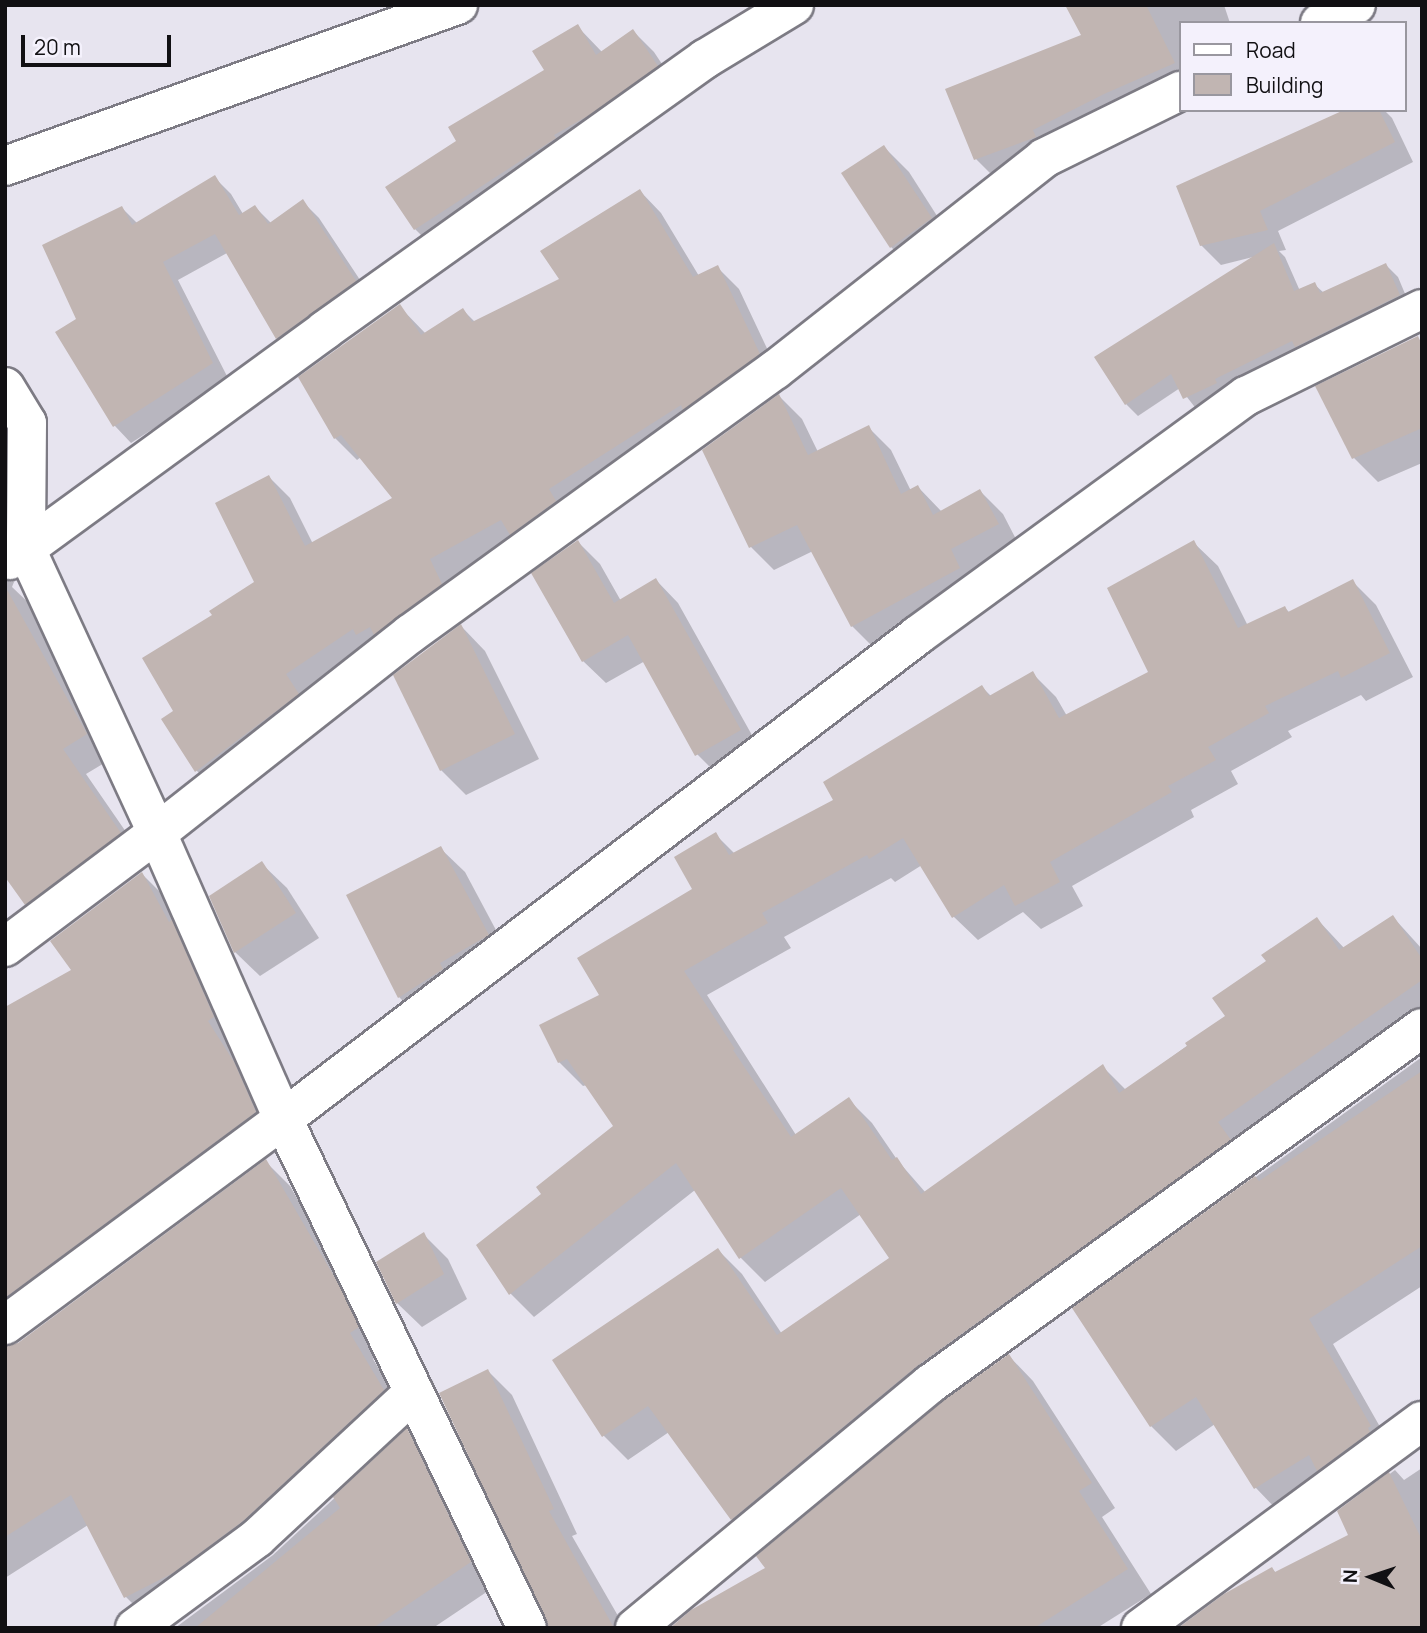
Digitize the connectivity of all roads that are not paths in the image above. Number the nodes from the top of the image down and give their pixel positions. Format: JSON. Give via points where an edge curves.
{"nodes":[{"id":1,"x":458,"y":5,"type":"edge"},
{"id":2,"x":794,"y":5,"type":"edge"},
{"id":3,"x":1356,"y":5,"type":"edge"},
{"id":4,"x":410,"y":13,"type":"edge"},
{"id":5,"x":1324,"y":21,"type":"edge"},
{"id":6,"x":1178,"y":92,"type":"edge"},
{"id":7,"x":5,"y":166,"type":"edge"},
{"id":8,"x":1422,"y":309,"type":"edge"},
{"id":9,"x":5,"y":387,"type":"edge"},
{"id":10,"x":15,"y":556,"type":"edge"},
{"id":11,"x":158,"y":833,"type":"junction"},
{"id":12,"x":5,"y":947,"type":"edge"},
{"id":13,"x":1422,"y":1028,"type":"edge"},
{"id":14,"x":283,"y":1119,"type":"junction"},
{"id":15,"x":5,"y":1325,"type":"edge"},
{"id":16,"x":414,"y":1392,"type":"junction"},
{"id":17,"x":1422,"y":1421,"type":"edge"},
{"id":18,"x":135,"y":1628,"type":"edge"},
{"id":19,"x":527,"y":1628,"type":"edge"},
{"id":20,"x":635,"y":1628,"type":"edge"},
{"id":21,"x":1141,"y":1628,"type":"edge"}],
"edges":[{"from":1,"to":4,"type":"street"},
{"from":2,"to":10,"type":"street","via":[[705,59]]},
{"from":3,"to":5,"type":"street"},
{"from":4,"to":7,"type":"street"},
{"from":6,"to":11,"type":"street","via":[[1044,158],[775,370],[410,634]]},
{"from":8,"to":14,"type":"street","via":[[1246,396],[918,635]]},
{"from":9,"to":10,"type":"street","via":[[27,423]]},
{"from":10,"to":11,"type":"street"},
{"from":11,"to":12,"type":"street"},
{"from":11,"to":14,"type":"street"},
{"from":13,"to":20,"type":"street","via":[[930,1384]]},
{"from":14,"to":15,"type":"street"},
{"from":14,"to":16,"type":"street"},
{"from":16,"to":18,"type":"street","via":[[257,1538]]},
{"from":16,"to":19,"type":"street"},
{"from":17,"to":21,"type":"street"}]}
